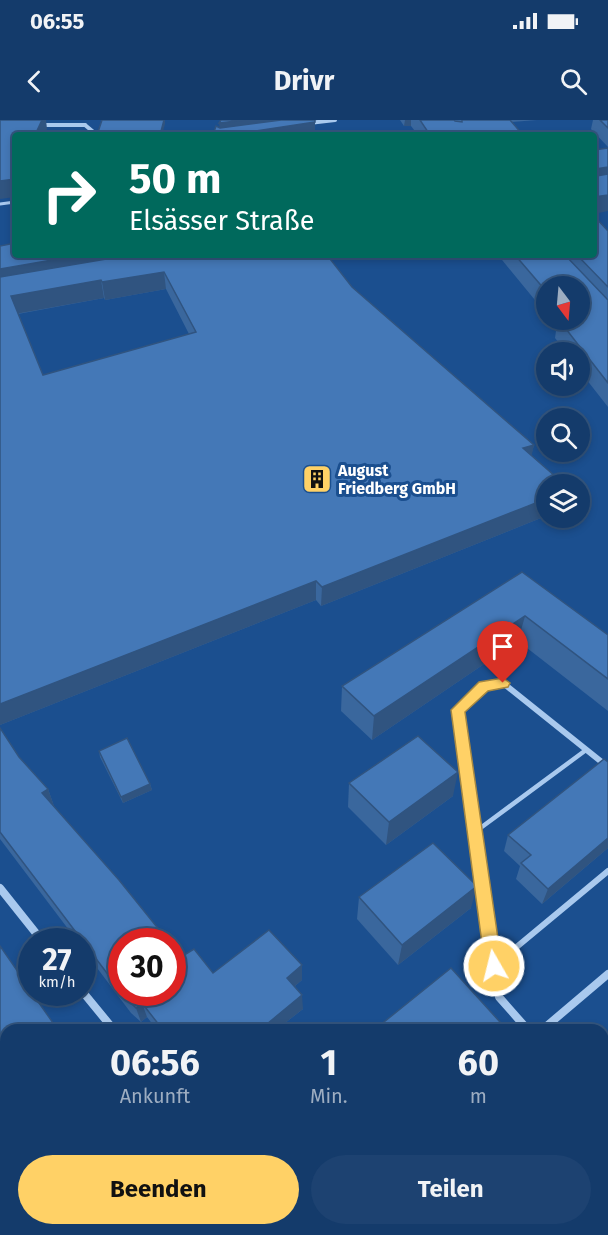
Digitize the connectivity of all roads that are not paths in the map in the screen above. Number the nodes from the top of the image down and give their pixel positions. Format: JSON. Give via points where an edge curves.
{"nodes":[{"id":1,"x":88,"y":120,"type":"edge"},
{"id":2,"x":335,"y":120,"type":"edge"},
{"id":3,"x":300,"y":124,"type":"edge"},
{"id":4,"x":34,"y":125,"type":"edge"},
{"id":5,"x":85,"y":125,"type":"junction"},
{"id":6,"x":93,"y":132,"type":"edge"},
{"id":7,"x":586,"y":750,"type":"junction"},
{"id":8,"x":608,"y":767,"type":"edge"},
{"id":9,"x":475,"y":833,"type":"junction"},
{"id":10,"x":608,"y":871,"type":"edge"},
{"id":11,"x":0,"y":888,"type":"edge"},
{"id":12,"x":33,"y":928,"type":"edge"},
{"id":13,"x":494,"y":966,"type":"junction"},
{"id":14,"x":608,"y":974,"type":"edge"},
{"id":15,"x":94,"y":1006,"type":"edge"},
{"id":16,"x":109,"y":1024,"type":"edge"},
{"id":17,"x":523,"y":1024,"type":"edge"},
{"id":18,"x":549,"y":1024,"type":"edge"}],
"edges":[{"from":1,"to":5,"type":"street"},
{"from":2,"to":3,"type":"street"},
{"from":4,"to":5,"type":"street"},
{"from":5,"to":6,"type":"street"},
{"from":7,"to":8,"type":"street"},
{"from":7,"to":9,"type":"lane"},
{"from":7,"to":9,"type":"street","via":[[503,683],[484,686],[458,710]]},
{"from":9,"to":13,"type":"street"},
{"from":10,"to":13,"type":"lane"},
{"from":11,"to":12,"type":"street"},
{"from":13,"to":17,"type":"street","via":[[499,997]]},
{"from":14,"to":18,"type":"street"},
{"from":15,"to":16,"type":"street"}]}
